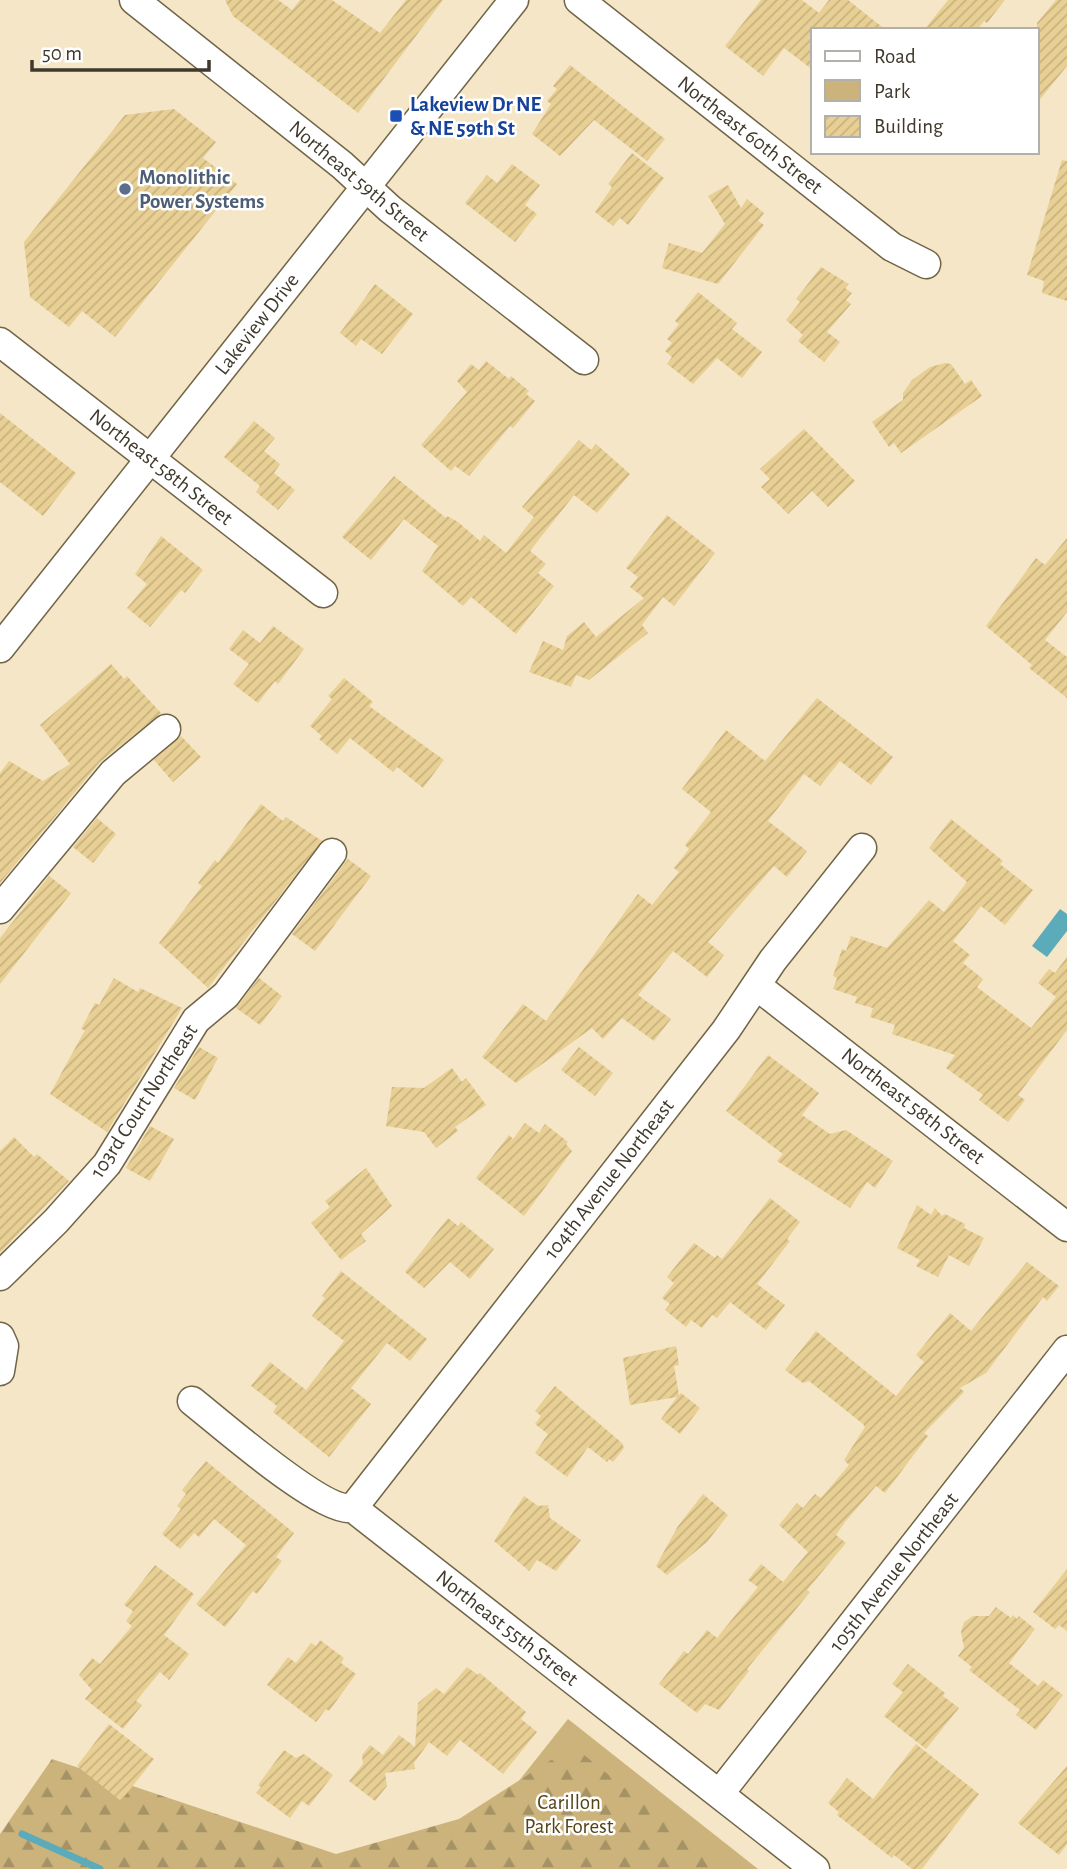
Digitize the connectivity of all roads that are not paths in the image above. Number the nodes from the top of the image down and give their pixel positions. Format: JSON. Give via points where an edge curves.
{"nodes":[{"id":1,"x":134,"y":0,"type":"edge"},
{"id":2,"x":514,"y":0,"type":"edge"},
{"id":3,"x":579,"y":0,"type":"edge"},
{"id":4,"x":365,"y":187,"type":"junction"},
{"id":5,"x":926,"y":264,"type":"dead end"},
{"id":6,"x":0,"y":342,"type":"edge"},
{"id":7,"x":584,"y":359,"type":"dead end"},
{"id":8,"x":150,"y":458,"type":"junction"},
{"id":9,"x":323,"y":593,"type":"dead end"},
{"id":10,"x":0,"y":648,"type":"edge"},
{"id":11,"x":166,"y":729,"type":"dead end"},
{"id":12,"x":862,"y":848,"type":"dead end"},
{"id":13,"x":332,"y":853,"type":"dead end"},
{"id":14,"x":0,"y":909,"type":"edge"},
{"id":15,"x":757,"y":986,"type":"junction"},
{"id":16,"x":1067,"y":1227,"type":"edge"},
{"id":17,"x":0,"y":1276,"type":"edge"},
{"id":18,"x":0,"y":1337,"type":"edge"},
{"id":19,"x":1067,"y":1350,"type":"edge"},
{"id":20,"x":0,"y":1371,"type":"edge"},
{"id":21,"x":192,"y":1401,"type":"dead end"},
{"id":22,"x":353,"y":1508,"type":"junction"},
{"id":23,"x":720,"y":1793,"type":"junction"},
{"id":24,"x":815,"y":1869,"type":"edge"}],
"edges":[{"from":1,"to":4,"type":"street","name":"Northeast 59th Street"},
{"from":2,"to":4,"type":"street","name":"Lakeview Drive"},
{"from":3,"to":5,"type":"street","name":"Northeast 60th Street","via":[[892,247]]},
{"from":4,"to":7,"type":"street","name":"Northeast 59th Street"},
{"from":4,"to":8,"type":"street","name":"Lakeview Drive"},
{"from":6,"to":8,"type":"street","name":"Northeast 58th Street"},
{"from":8,"to":9,"type":"street","name":"Northeast 58th Street"},
{"from":8,"to":10,"type":"street","name":"Lakeview Drive"},
{"from":11,"to":14,"type":"street","via":[[113,772]]},
{"from":12,"to":15,"type":"street","name":"104th Avenue Northeast"},
{"from":13,"to":17,"type":"street","name":"103rd Court Northeast","via":[[226,995],[196,1020],[107,1164]]},
{"from":15,"to":16,"type":"street","name":"Northeast 58th Street"},
{"from":15,"to":22,"type":"street","name":"104th Avenue Northeast"},
{"from":18,"to":20,"type":"street","via":[[4,1346]]},
{"from":19,"to":23,"type":"street","name":"105th Avenue Northeast"},
{"from":21,"to":22,"type":"street","name":"Northeast 55th Street","via":[[317,1498]]},
{"from":22,"to":23,"type":"street","name":"Northeast 55th Street"},
{"from":23,"to":24,"type":"street","name":"Northeast 55th Street"}]}
